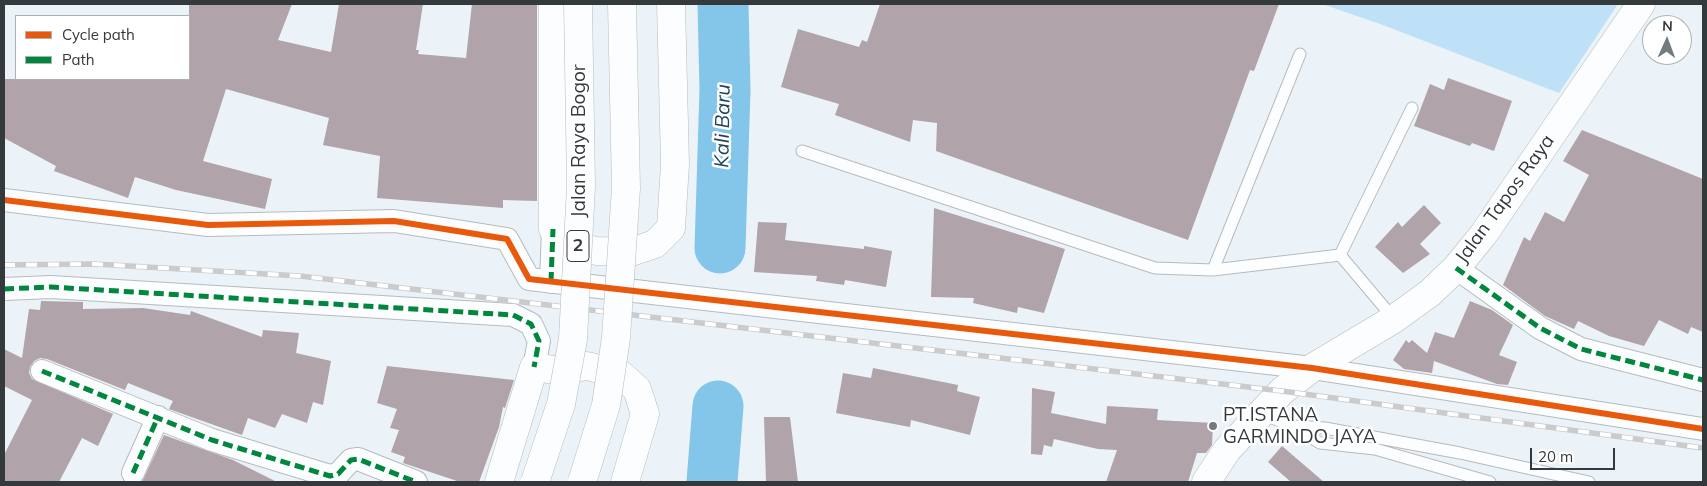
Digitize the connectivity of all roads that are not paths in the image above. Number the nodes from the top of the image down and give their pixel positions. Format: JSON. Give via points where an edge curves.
{"nodes":[{"id":1,"x":553,"y":4,"type":"edge"},
{"id":2,"x":578,"y":4,"type":"edge"},
{"id":3,"x":622,"y":4,"type":"edge"},
{"id":4,"x":671,"y":4,"type":"edge"},
{"id":5,"x":1641,"y":4,"type":"edge"},
{"id":6,"x":1300,"y":54,"type":"dead end"},
{"id":7,"x":1412,"y":108,"type":"dead end"},
{"id":8,"x":802,"y":151,"type":"dead end"},
{"id":9,"x":4,"y":200,"type":"edge"},
{"id":10,"x":553,"y":229,"type":"junction"},
{"id":11,"x":1340,"y":255,"type":"junction"},
{"id":12,"x":1456,"y":268,"type":"junction"},
{"id":13,"x":1213,"y":270,"type":"junction"},
{"id":14,"x":552,"y":282,"type":"junction"},
{"id":15,"x":4,"y":288,"type":"edge"},
{"id":16,"x":1394,"y":319,"type":"junction"},
{"id":17,"x":534,"y":367,"type":"junction"},
{"id":18,"x":1312,"y":368,"type":"junction"},
{"id":19,"x":42,"y":371,"type":"dead end"},
{"id":20,"x":1703,"y":380,"type":"edge"},
{"id":21,"x":1260,"y":413,"type":"junction"},
{"id":22,"x":158,"y":417,"type":"junction"},
{"id":23,"x":1293,"y":426,"type":"junction"},
{"id":24,"x":1703,"y":429,"type":"edge"},
{"id":25,"x":133,"y":473,"type":"dead end"},
{"id":26,"x":416,"y":482,"type":"edge"},
{"id":27,"x":499,"y":482,"type":"edge"},
{"id":28,"x":535,"y":482,"type":"edge"},
{"id":29,"x":582,"y":482,"type":"edge"},
{"id":30,"x":625,"y":482,"type":"edge"},
{"id":31,"x":1206,"y":482,"type":"edge"},
{"id":32,"x":1490,"y":482,"type":"edge"},
{"id":33,"x":1589,"y":482,"type":"edge"}],
"edges":[{"from":1,"to":10,"type":"main road"},
{"from":2,"to":28,"type":"main road","name":"Jalan Raya Bogor","number":"2","bridge":true,"via":[[580,186],[573,339],[561,404]]},
{"from":3,"to":29,"type":"main road","bridge":true,"via":[[626,188],[616,338],[606,405]]},
{"from":4,"to":10,"type":"main road","via":[[675,164],[671,228],[655,244],[630,252],[596,251],[568,244]]},
{"from":5,"to":12,"type":"main road","name":"Jalan Tapos Raya","via":[[1483,235]]},
{"from":6,"to":13,"type":"lane"},
{"from":7,"to":11,"type":"lane"},
{"from":8,"to":13,"type":"lane","via":[[1154,268]]},
{"from":9,"to":14,"type":"street","via":[[208,225],[394,220],[507,239],[529,279]]},
{"from":10,"to":14,"type":"street"},
{"from":11,"to":13,"type":"lane"},
{"from":11,"to":16,"type":"lane"},
{"from":12,"to":16,"type":"main road","name":"Jalan Tapos Raya","via":[[1430,293]]},
{"from":12,"to":20,"type":"street","via":[[1540,328],[1581,349]]},
{"from":14,"to":18,"type":"street"},
{"from":15,"to":17,"type":"street","via":[[51,287],[513,315],[531,324],[539,341]]},
{"from":16,"to":18,"type":"main road","name":"Jalan Tapos Raya"},
{"from":17,"to":27,"type":"main road"},
{"from":17,"to":30,"type":"main road","via":[[555,370],[587,366],[620,374],[637,389],[645,414]]},
{"from":18,"to":21,"type":"main road","name":"Jalan Tapos Raya"},
{"from":18,"to":24,"type":"street"},
{"from":19,"to":22,"type":"street"},
{"from":21,"to":23,"type":"lane"},
{"from":21,"to":31,"type":"main road","name":"Jalan Tapos Raya","via":[[1227,450]]},
{"from":22,"to":25,"type":"street"},
{"from":22,"to":26,"type":"street","via":[[212,440],[330,476],[338,474],[351,460],[358,459]]},
{"from":23,"to":32,"type":"lane","via":[[1320,443],[1375,449]]},
{"from":23,"to":33,"type":"lane","via":[[1324,428],[1460,453]]}]}
